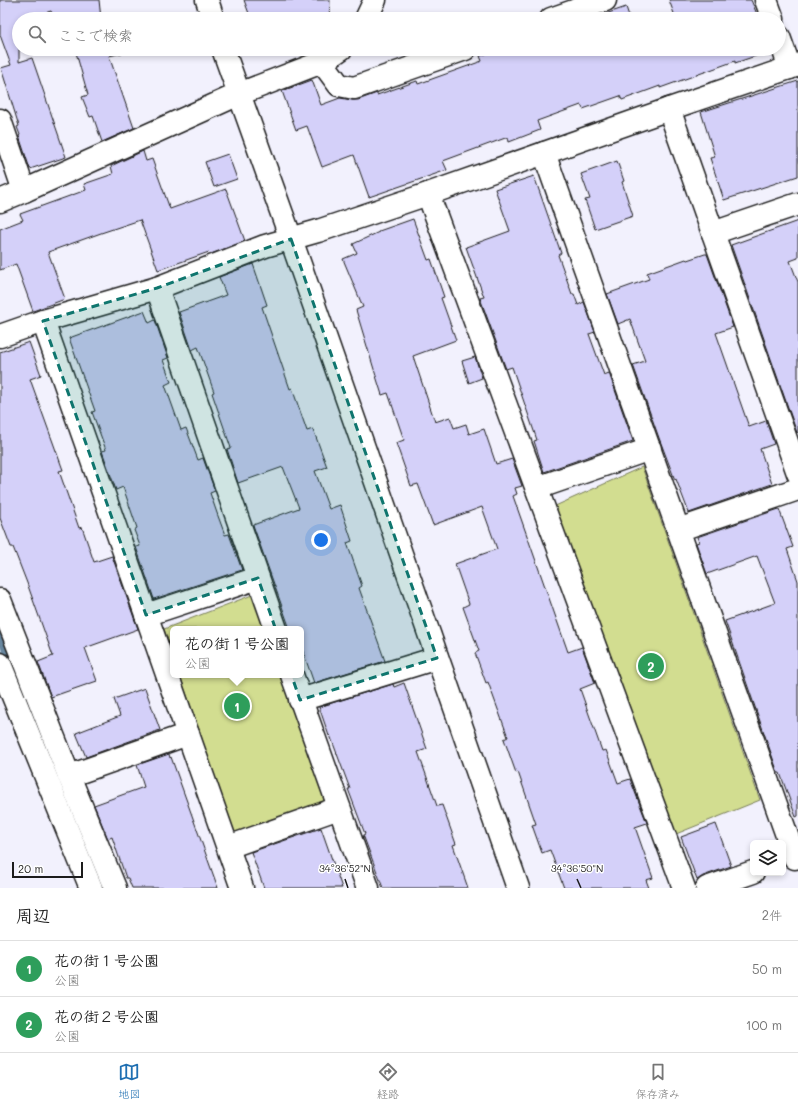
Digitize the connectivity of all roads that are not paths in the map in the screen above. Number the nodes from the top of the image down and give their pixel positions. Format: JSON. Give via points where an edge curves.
{"nodes":[{"id":1,"x":207,"y":0,"type":"edge"},
{"id":2,"x":375,"y":0,"type":"edge"},
{"id":3,"x":605,"y":0,"type":"edge"},
{"id":4,"x":766,"y":0,"type":"edge"},
{"id":5,"x":211,"y":12,"type":"edge"},
{"id":6,"x":369,"y":12,"type":"edge"},
{"id":7,"x":571,"y":12,"type":"edge"},
{"id":8,"x":770,"y":12,"type":"edge"},
{"id":9,"x":786,"y":51,"type":"edge"},
{"id":10,"x":225,"y":56,"type":"edge"},
{"id":11,"x":331,"y":56,"type":"edge"},
{"id":12,"x":445,"y":56,"type":"edge"},
{"id":13,"x":322,"y":62,"type":"junction"},
{"id":14,"x":794,"y":66,"type":"edge"},
{"id":15,"x":239,"y":94,"type":"junction"},
{"id":16,"x":669,"y":108,"type":"junction"},
{"id":17,"x":0,"y":120,"type":"edge"},
{"id":18,"x":544,"y":153,"type":"junction"},
{"id":19,"x":24,"y":191,"type":"junction"},
{"id":20,"x":428,"y":194,"type":"junction"},
{"id":21,"x":0,"y":200,"type":"edge"},
{"id":22,"x":798,"y":204,"type":"edge"},
{"id":23,"x":713,"y":233,"type":"junction"},
{"id":24,"x":292,"y":239,"type":"junction"},
{"id":25,"x":157,"y":288,"type":"junction"},
{"id":26,"x":43,"y":320,"type":"junction"},
{"id":27,"x":0,"y":336,"type":"edge"},
{"id":28,"x":650,"y":449,"type":"junction"},
{"id":29,"x":798,"y":473,"type":"edge"},
{"id":30,"x":537,"y":488,"type":"junction"},
{"id":31,"x":798,"y":489,"type":"edge"},
{"id":32,"x":678,"y":530,"type":"junction"},
{"id":33,"x":258,"y":578,"type":"junction"},
{"id":34,"x":0,"y":600,"type":"edge"},
{"id":35,"x":146,"y":615,"type":"junction"},
{"id":36,"x":275,"y":626,"type":"edge"},
{"id":37,"x":437,"y":658,"type":"junction"},
{"id":38,"x":0,"y":664,"type":"edge"},
{"id":39,"x":293,"y":678,"type":"edge"},
{"id":40,"x":300,"y":700,"type":"junction"},
{"id":41,"x":188,"y":734,"type":"junction"},
{"id":42,"x":69,"y":776,"type":"junction"},
{"id":43,"x":339,"y":808,"type":"junction"},
{"id":44,"x":228,"y":847,"type":"junction"},
{"id":45,"x":792,"y":859,"type":"edge"},
{"id":46,"x":750,"y":873,"type":"edge"},
{"id":47,"x":91,"y":888,"type":"edge"},
{"id":48,"x":116,"y":888,"type":"edge"},
{"id":49,"x":242,"y":888,"type":"edge"},
{"id":50,"x":368,"y":888,"type":"edge"},
{"id":51,"x":518,"y":888,"type":"edge"},
{"id":52,"x":684,"y":888,"type":"edge"},
{"id":53,"x":707,"y":888,"type":"edge"}],
"edges":[{"from":1,"to":5,"type":"street"},
{"from":2,"to":6,"type":"street"},
{"from":3,"to":7,"type":"street"},
{"from":4,"to":8,"type":"street"},
{"from":9,"to":14,"type":"street"},
{"from":10,"to":15,"type":"street"},
{"from":11,"to":13,"type":"street"},
{"from":12,"to":13,"type":"street","via":[[354,88],[339,85]]},
{"from":13,"to":15,"type":"street"},
{"from":14,"to":16,"type":"street"},
{"from":15,"to":19,"type":"street"},
{"from":15,"to":24,"type":"street"},
{"from":16,"to":18,"type":"street"},
{"from":16,"to":23,"type":"street"},
{"from":17,"to":19,"type":"street"},
{"from":18,"to":20,"type":"street"},
{"from":18,"to":28,"type":"street"},
{"from":19,"to":21,"type":"street"},
{"from":20,"to":24,"type":"street"},
{"from":20,"to":30,"type":"street"},
{"from":22,"to":23,"type":"street"},
{"from":23,"to":29,"type":"street"},
{"from":24,"to":25,"type":"street","via":[[265,246]]},
{"from":24,"to":37,"type":"street"},
{"from":25,"to":26,"type":"street"},
{"from":25,"to":33,"type":"street"},
{"from":26,"to":27,"type":"street"},
{"from":26,"to":35,"type":"street"},
{"from":28,"to":30,"type":"street"},
{"from":28,"to":32,"type":"street"},
{"from":30,"to":52,"type":"street"},
{"from":31,"to":32,"type":"street"},
{"from":32,"to":45,"type":"street"},
{"from":33,"to":35,"type":"street"},
{"from":33,"to":36,"type":"street"},
{"from":34,"to":42,"type":"street"},
{"from":35,"to":41,"type":"street"},
{"from":37,"to":40,"type":"street"},
{"from":37,"to":51,"type":"street"},
{"from":38,"to":47,"type":"street"},
{"from":39,"to":40,"type":"street"},
{"from":40,"to":43,"type":"street"},
{"from":41,"to":42,"type":"street"},
{"from":41,"to":44,"type":"street"},
{"from":42,"to":48,"type":"street"},
{"from":43,"to":44,"type":"street"},
{"from":43,"to":50,"type":"street"},
{"from":44,"to":49,"type":"street"},
{"from":46,"to":53,"type":"street"}]}
